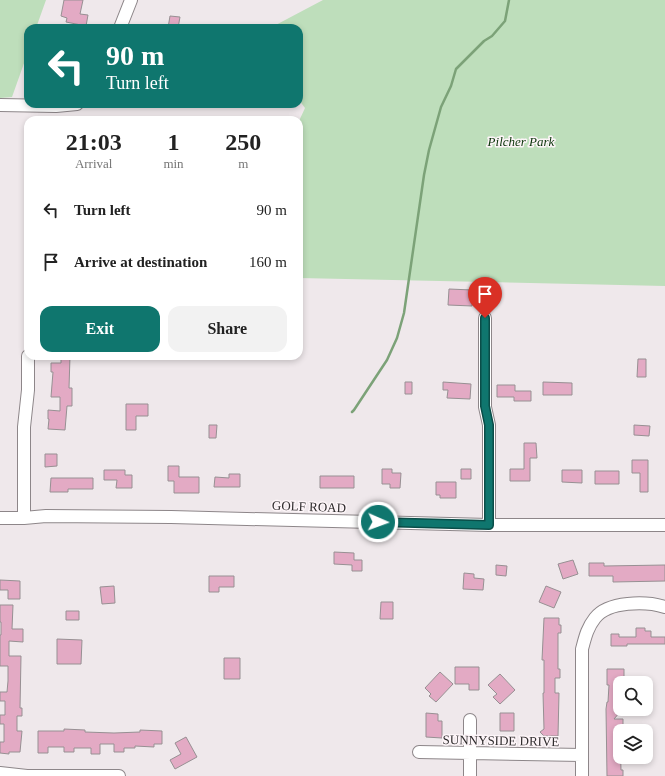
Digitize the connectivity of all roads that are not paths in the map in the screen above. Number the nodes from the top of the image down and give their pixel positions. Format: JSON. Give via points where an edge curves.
{"nodes":[{"id":1,"x":131,"y":0,"type":"edge"},
{"id":2,"x":122,"y":24,"type":"edge"},
{"id":3,"x":0,"y":105,"type":"edge"},
{"id":4,"x":24,"y":105,"type":"edge"},
{"id":5,"x":485,"y":318,"type":"dead end"},
{"id":6,"x":28,"y":360,"type":"edge"},
{"id":7,"x":0,"y":518,"type":"edge"},
{"id":8,"x":24,"y":518,"type":"junction"},
{"id":9,"x":489,"y":525,"type":"junction"},
{"id":10,"x":665,"y":525,"type":"edge"},
{"id":11,"x":665,"y":607,"type":"edge"},
{"id":12,"x":470,"y":720,"type":"dead end"},
{"id":13,"x":419,"y":752,"type":"dead end"},
{"id":14,"x":470,"y":753,"type":"junction"},
{"id":15,"x":582,"y":755,"type":"junction"},
{"id":16,"x":0,"y":773,"type":"edge"},
{"id":17,"x":27,"y":776,"type":"edge"},
{"id":18,"x":119,"y":776,"type":"edge"},
{"id":19,"x":470,"y":776,"type":"edge"},
{"id":20,"x":582,"y":776,"type":"edge"}],
"edges":[{"from":1,"to":2,"type":"street"},
{"from":3,"to":4,"type":"street"},
{"from":5,"to":9,"type":"street"},
{"from":6,"to":8,"type":"street","via":[[24,427]]},
{"from":7,"to":8,"type":"street","name":"GOLF ROAD"},
{"from":8,"to":9,"type":"street","name":"GOLF ROAD","via":[[171,517]]},
{"from":9,"to":10,"type":"street","name":"GOLF ROAD"},
{"from":11,"to":15,"type":"street","via":[[632,603],[612,607],[596,616],[586,632],[582,649]]},
{"from":12,"to":14,"type":"street"},
{"from":13,"to":14,"type":"street","name":"SUNNYSIDE DRIVE"},
{"from":14,"to":15,"type":"street","name":"SUNNYSIDE DRIVE"},
{"from":14,"to":19,"type":"street"},
{"from":15,"to":20,"type":"street"},
{"from":16,"to":17,"type":"street"},
{"from":17,"to":18,"type":"street"}]}
